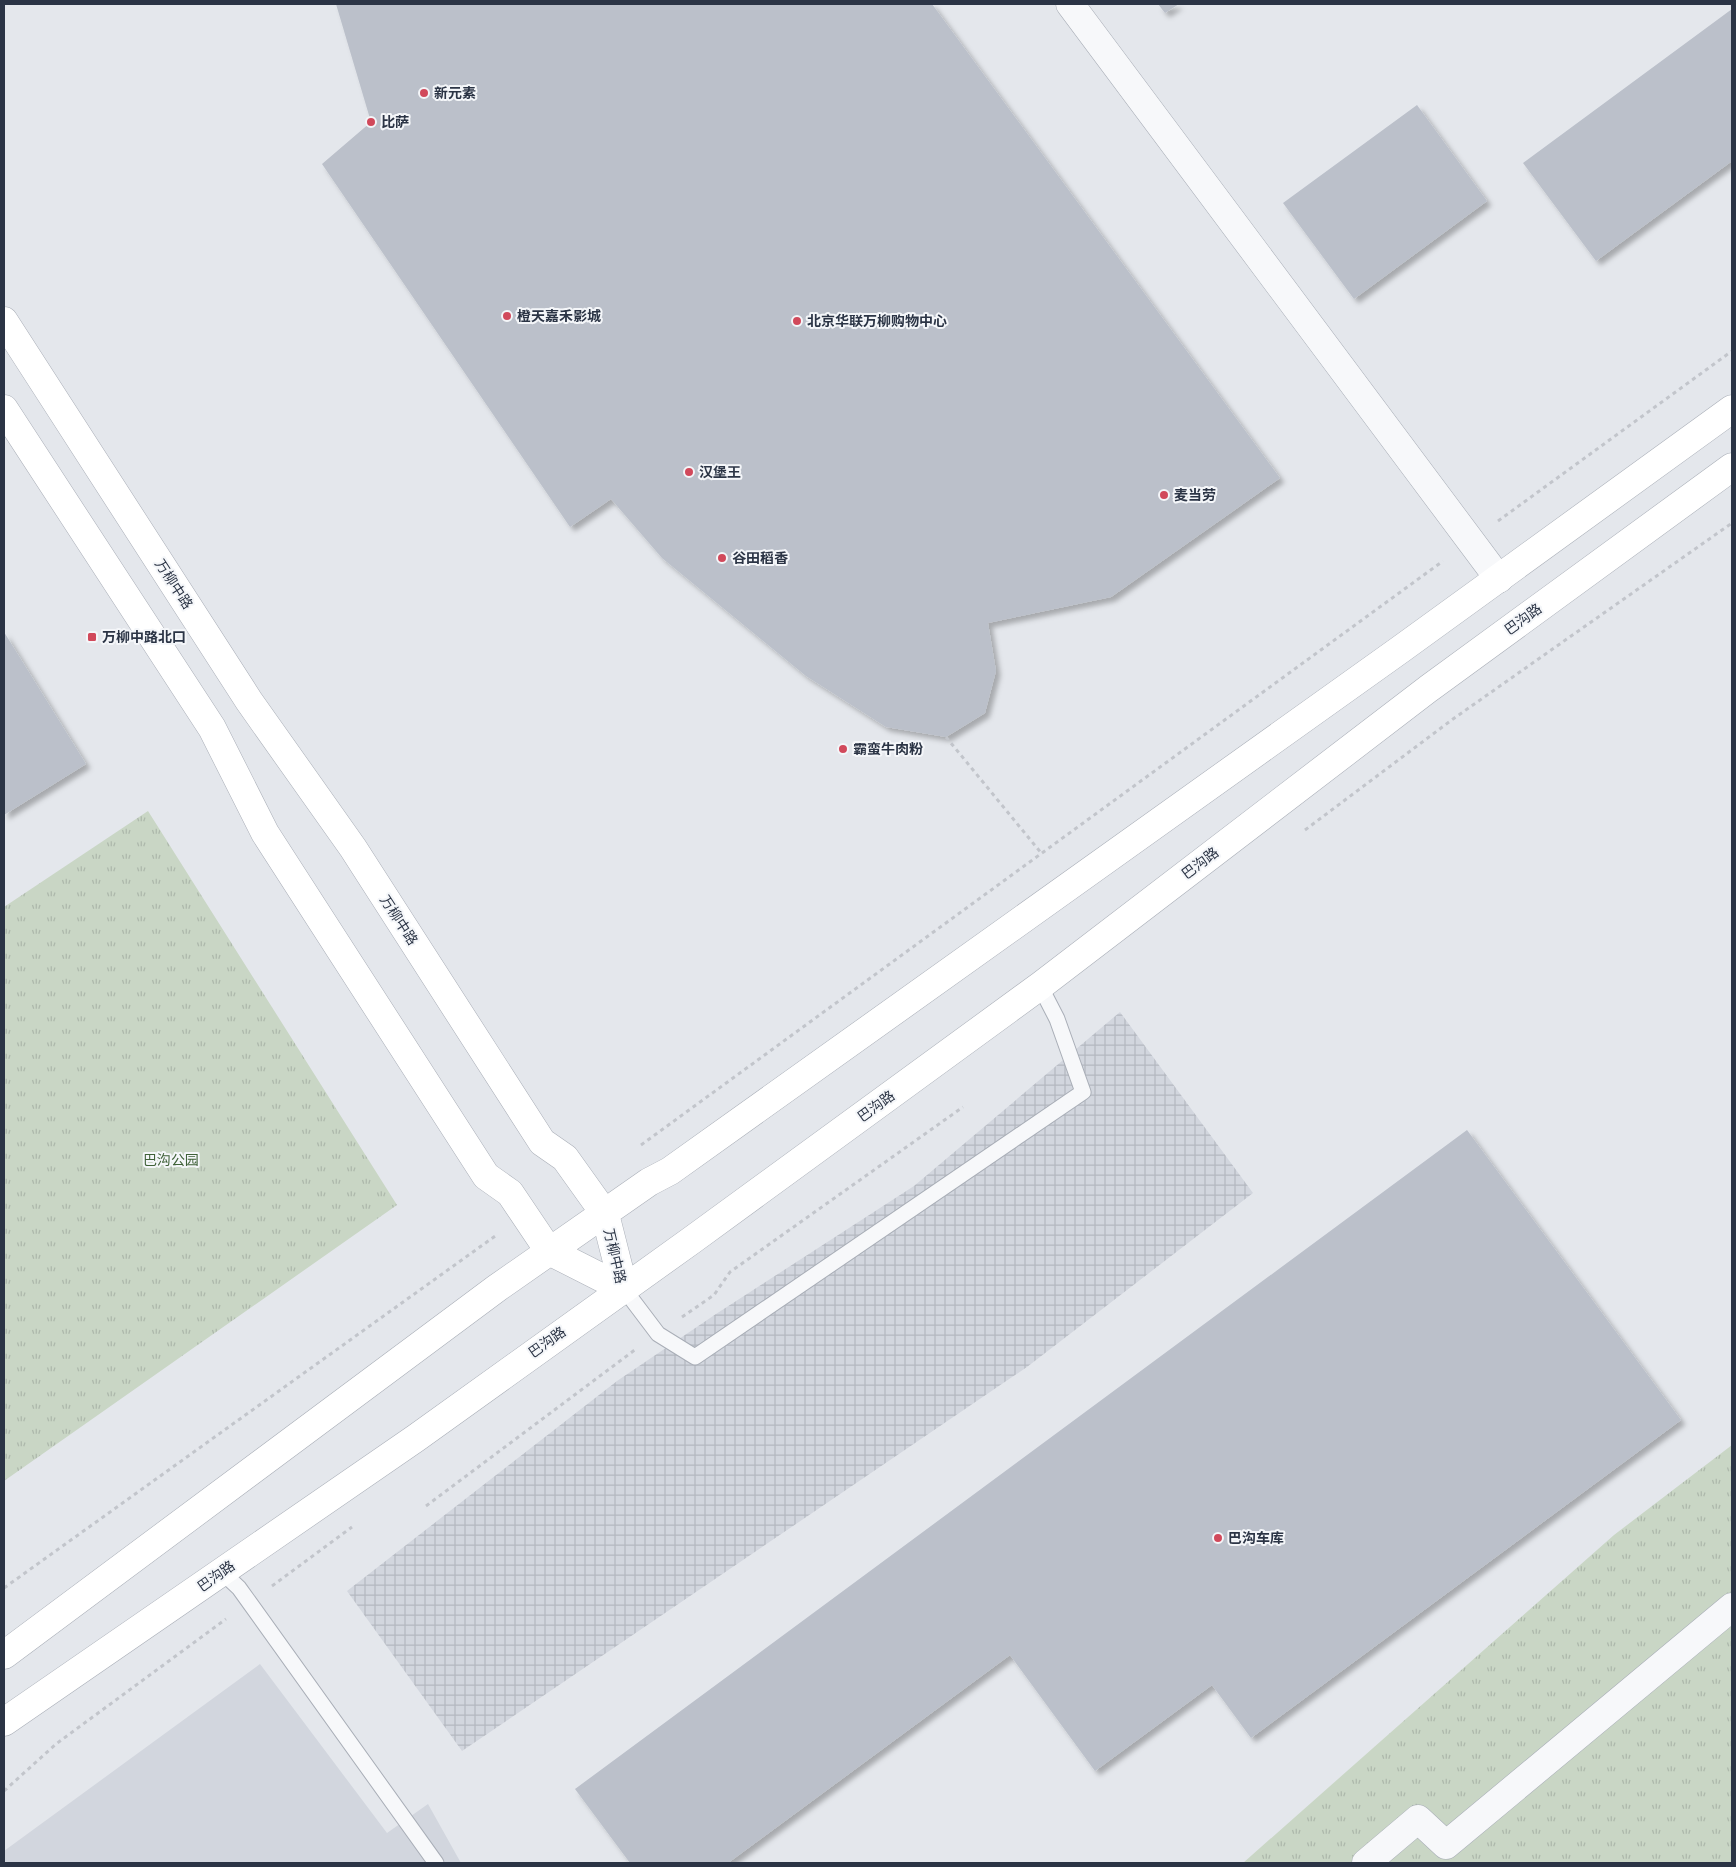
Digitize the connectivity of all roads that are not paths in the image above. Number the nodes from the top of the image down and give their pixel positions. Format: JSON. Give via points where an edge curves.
{"nodes":[{"id":1,"x":1070,"y":4,"type":"edge"},
{"id":2,"x":4,"y":321,"type":"edge"},
{"id":3,"x":4,"y":409,"type":"edge"},
{"id":4,"x":1732,"y":409,"type":"edge"},
{"id":5,"x":1732,"y":467,"type":"edge"},
{"id":6,"x":1499,"y":579,"type":"junction"},
{"id":7,"x":1040,"y":986,"type":"junction"},
{"id":8,"x":605,"y":1214,"type":"junction"},
{"id":9,"x":549,"y":1251,"type":"junction"},
{"id":10,"x":624,"y":1289,"type":"junction"},
{"id":11,"x":222,"y":1572,"type":"junction"},
{"id":12,"x":1732,"y":1607,"type":"edge"},
{"id":13,"x":4,"y":1655,"type":"edge"},
{"id":14,"x":4,"y":1722,"type":"edge"},
{"id":15,"x":436,"y":1863,"type":"edge"},
{"id":16,"x":1366,"y":1863,"type":"edge"}],
"edges":[{"from":1,"to":6,"type":"street"},
{"from":2,"to":8,"type":"main road","name":"万柳中路","via":[[249,701],[353,848],[542,1142],[565,1158]]},
{"from":3,"to":9,"type":"main road","name":"万柳中路","via":[[212,728],[265,833],[486,1176],[510,1193]]},
{"from":4,"to":6,"type":"main road"},
{"from":5,"to":7,"type":"main road","name":"巴沟路","via":[[1428,688]]},
{"from":6,"to":8,"type":"main road","via":[[679,1166],[649,1182]]},
{"from":7,"to":10,"type":"main road","name":"巴沟路"},
{"from":7,"to":10,"type":"lane","via":[[1057,1018],[1083,1092],[695,1357],[658,1334]]},
{"from":8,"to":9,"type":"main road"},
{"from":8,"to":10,"type":"main road","name":"万柳中路"},
{"from":9,"to":10,"type":"main road","name":"万柳中路"},
{"from":9,"to":13,"type":"main road"},
{"from":10,"to":11,"type":"main road","name":"巴沟路"},
{"from":11,"to":14,"type":"main road","name":"巴沟路"},
{"from":11,"to":15,"type":"lane","via":[[239,1588]]},
{"from":12,"to":16,"type":"street","via":[[1446,1845],[1418,1819]]}]}
